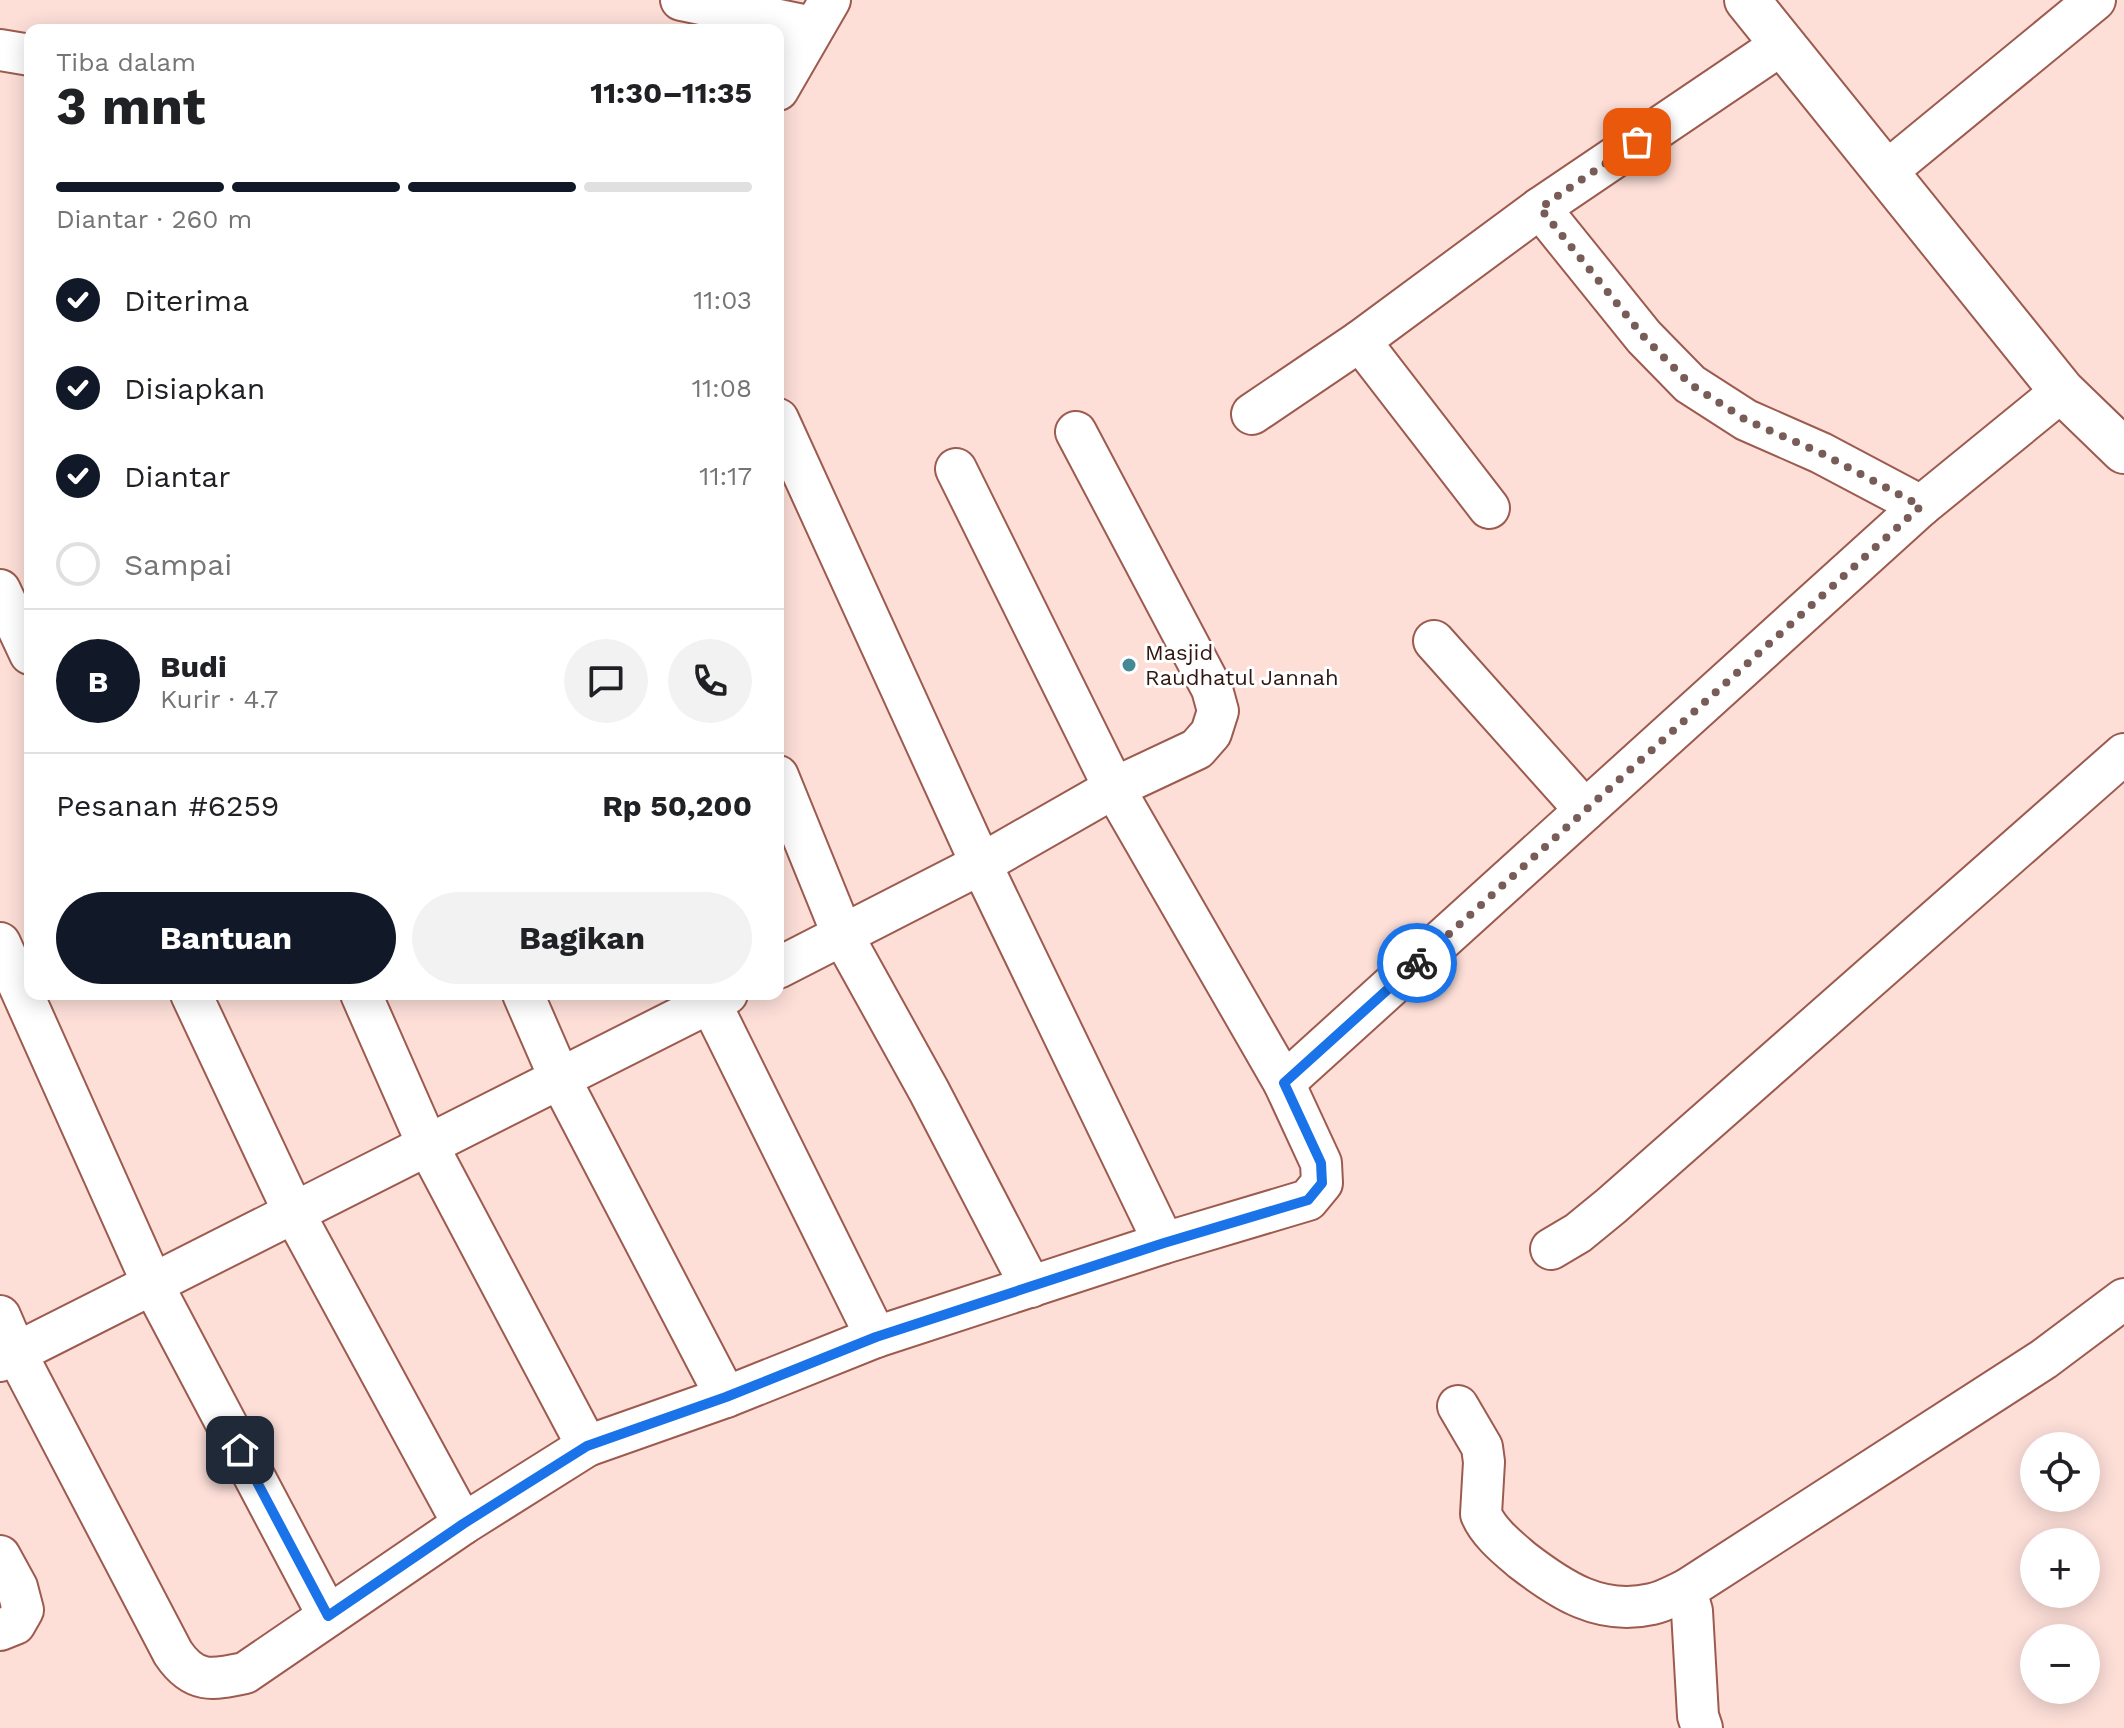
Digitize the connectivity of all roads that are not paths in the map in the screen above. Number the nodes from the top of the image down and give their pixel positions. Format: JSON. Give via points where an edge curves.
{"nodes":[{"id":1,"x":681,"y":0,"type":"edge"},
{"id":2,"x":1747,"y":0,"type":"edge"},
{"id":3,"x":2095,"y":0,"type":"edge"},
{"id":4,"x":821,"y":13,"type":"edge"},
{"id":5,"x":1781,"y":45,"type":"junction"},
{"id":6,"x":0,"y":50,"type":"edge"},
{"id":7,"x":24,"y":54,"type":"edge"},
{"id":8,"x":784,"y":79,"type":"edge"},
{"id":9,"x":1887,"y":171,"type":"junction"},
{"id":10,"x":1540,"y":208,"type":"junction"},
{"id":11,"x":1360,"y":341,"type":"junction"},
{"id":12,"x":2062,"y":391,"type":"junction"},
{"id":13,"x":1252,"y":414,"type":"dead end"},
{"id":14,"x":784,"y":432,"type":"edge"},
{"id":15,"x":1076,"y":432,"type":"dead end"},
{"id":16,"x":2124,"y":451,"type":"edge"},
{"id":17,"x":956,"y":469,"type":"dead end"},
{"id":18,"x":1921,"y":506,"type":"junction"},
{"id":19,"x":1489,"y":508,"type":"dead end"},
{"id":20,"x":24,"y":579,"type":"edge"},
{"id":21,"x":0,"y":583,"type":"edge"},
{"id":22,"x":0,"y":590,"type":"edge"},
{"id":23,"x":24,"y":641,"type":"edge"},
{"id":24,"x":1434,"y":641,"type":"dead end"},
{"id":25,"x":2124,"y":754,"type":"edge"},
{"id":26,"x":1114,"y":788,"type":"junction"},
{"id":27,"x":784,"y":791,"type":"edge"},
{"id":28,"x":1585,"y":810,"type":"junction"},
{"id":29,"x":981,"y":864,"type":"junction"},
{"id":30,"x":843,"y":936,"type":"junction"},
{"id":31,"x":0,"y":943,"type":"edge"},
{"id":32,"x":784,"y":965,"type":"edge"},
{"id":33,"x":24,"y":997,"type":"edge"},
{"id":34,"x":26,"y":1000,"type":"edge"},
{"id":35,"x":194,"y":1000,"type":"edge"},
{"id":36,"x":364,"y":1000,"type":"edge"},
{"id":37,"x":526,"y":1000,"type":"edge"},
{"id":38,"x":708,"y":1000,"type":"edge"},
{"id":39,"x":715,"y":1000,"type":"edge"},
{"id":40,"x":560,"y":1079,"type":"junction"},
{"id":41,"x":1284,"y":1083,"type":"junction"},
{"id":42,"x":428,"y":1146,"type":"junction"},
{"id":43,"x":294,"y":1213,"type":"junction"},
{"id":44,"x":1164,"y":1243,"type":"junction"},
{"id":45,"x":1551,"y":1249,"type":"dead end"},
{"id":46,"x":153,"y":1285,"type":"junction"},
{"id":47,"x":1031,"y":1287,"type":"junction"},
{"id":48,"x":2124,"y":1299,"type":"edge"},
{"id":49,"x":0,"y":1316,"type":"edge"},
{"id":50,"x":876,"y":1337,"type":"junction"},
{"id":51,"x":8,"y":1357,"type":"edge"},
{"id":52,"x":726,"y":1397,"type":"junction"},
{"id":53,"x":1458,"y":1406,"type":"dead end"},
{"id":54,"x":587,"y":1446,"type":"junction"},
{"id":55,"x":463,"y":1524,"type":"junction"},
{"id":56,"x":0,"y":1556,"type":"edge"},
{"id":57,"x":1686,"y":1590,"type":"junction"},
{"id":58,"x":328,"y":1616,"type":"junction"},
{"id":59,"x":0,"y":1630,"type":"edge"},
{"id":60,"x":1702,"y":1728,"type":"edge"}],
"edges":[{"from":1,"to":4,"type":"street"},
{"from":2,"to":5,"type":"street"},
{"from":3,"to":9,"type":"street"},
{"from":4,"to":8,"type":"street"},
{"from":5,"to":9,"type":"street"},
{"from":5,"to":10,"type":"street"},
{"from":6,"to":7,"type":"street"},
{"from":9,"to":12,"type":"street"},
{"from":10,"to":11,"type":"street"},
{"from":10,"to":18,"type":"street","via":[[1644,337],[1690,384],[1746,420]]},
{"from":11,"to":13,"type":"street"},
{"from":11,"to":19,"type":"street"},
{"from":12,"to":16,"type":"street"},
{"from":12,"to":18,"type":"street"},
{"from":14,"to":29,"type":"street"},
{"from":15,"to":26,"type":"street","via":[[1212,689],[1218,711],[1211,733],[1197,749]]},
{"from":17,"to":26,"type":"street"},
{"from":18,"to":28,"type":"street"},
{"from":20,"to":21,"type":"street"},
{"from":22,"to":23,"type":"street"},
{"from":24,"to":28,"type":"street"},
{"from":25,"to":45,"type":"street","via":[[1611,1206]]},
{"from":26,"to":29,"type":"street"},
{"from":26,"to":41,"type":"street"},
{"from":27,"to":30,"type":"street"},
{"from":28,"to":41,"type":"street"},
{"from":29,"to":30,"type":"street"},
{"from":29,"to":44,"type":"street"},
{"from":30,"to":32,"type":"street"},
{"from":30,"to":47,"type":"street"},
{"from":31,"to":33,"type":"street"},
{"from":34,"to":46,"type":"street"},
{"from":35,"to":43,"type":"street"},
{"from":36,"to":42,"type":"street"},
{"from":37,"to":40,"type":"street"},
{"from":38,"to":40,"type":"street"},
{"from":39,"to":50,"type":"street"},
{"from":40,"to":42,"type":"street"},
{"from":40,"to":52,"type":"street"},
{"from":41,"to":44,"type":"street","via":[[1321,1163],[1322,1183],[1308,1200]]},
{"from":42,"to":43,"type":"street"},
{"from":42,"to":54,"type":"street"},
{"from":43,"to":46,"type":"street"},
{"from":43,"to":55,"type":"street"},
{"from":44,"to":47,"type":"street"},
{"from":46,"to":51,"type":"street"},
{"from":46,"to":58,"type":"street"},
{"from":47,"to":50,"type":"street"},
{"from":48,"to":57,"type":"street","via":[[2044,1359]]},
{"from":49,"to":51,"type":"street"},
{"from":50,"to":52,"type":"street"},
{"from":51,"to":58,"type":"street","via":[[181,1665],[204,1678],[245,1673]]},
{"from":52,"to":54,"type":"street"},
{"from":53,"to":57,"type":"street","via":[[1482,1447],[1484,1521],[1522,1560],[1574,1596],[1615,1607],[1653,1604]]},
{"from":54,"to":55,"type":"street"},
{"from":55,"to":58,"type":"street"},
{"from":56,"to":59,"type":"street","via":[[23,1610],[15,1624]]},
{"from":57,"to":60,"type":"street"}]}
